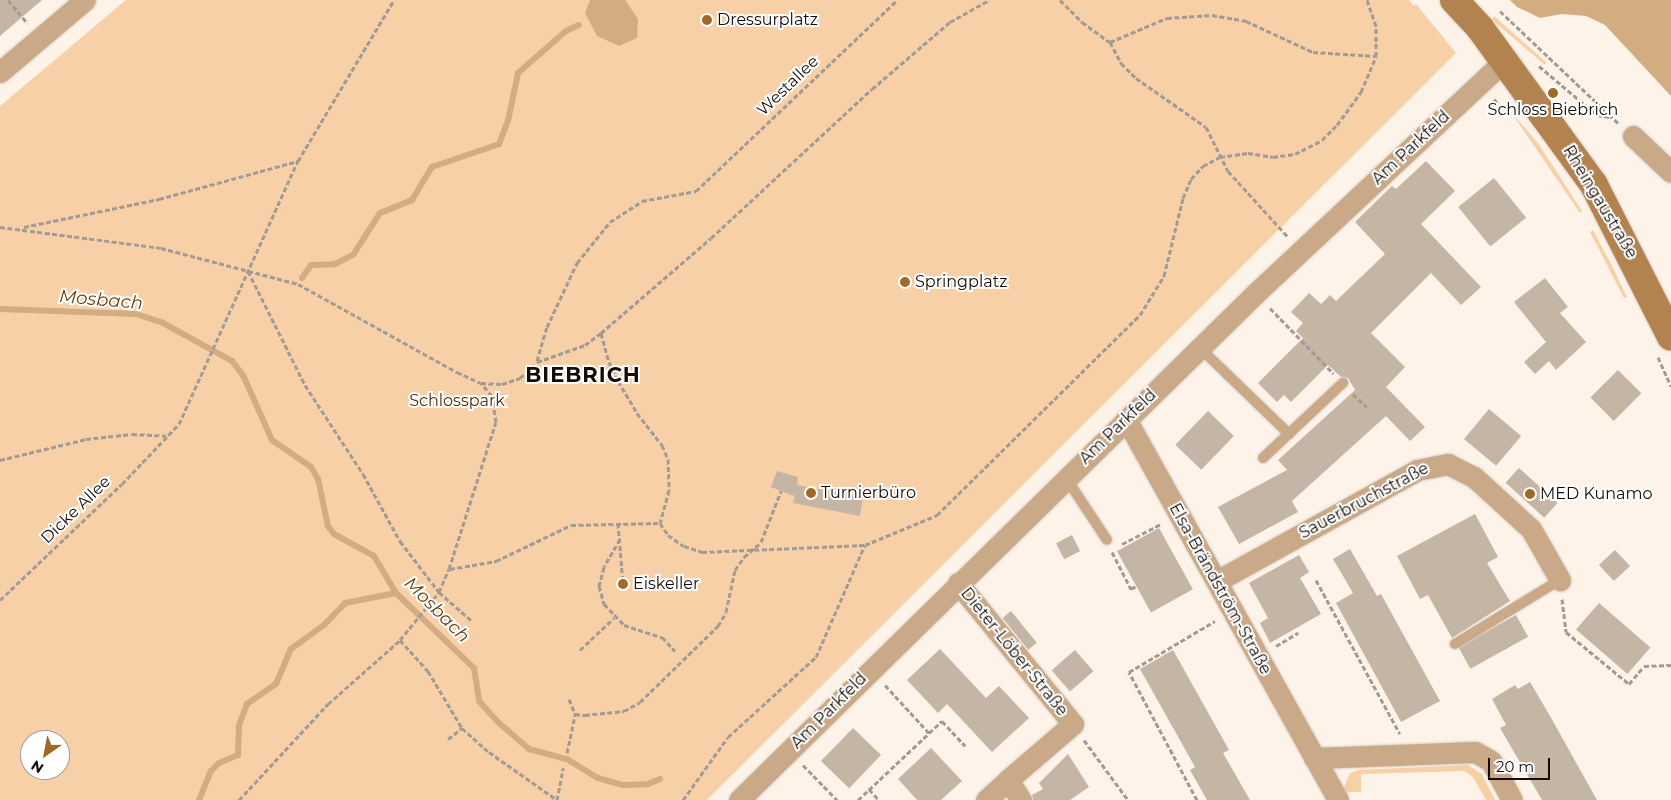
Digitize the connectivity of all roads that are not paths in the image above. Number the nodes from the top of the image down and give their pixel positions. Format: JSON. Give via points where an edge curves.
{"nodes":[{"id":1,"x":85,"y":0,"type":"edge"},
{"id":2,"x":1446,"y":0,"type":"edge"},
{"id":3,"x":1454,"y":0,"type":"edge"},
{"id":4,"x":1500,"y":58,"type":"junction"},
{"id":5,"x":0,"y":72,"type":"edge"},
{"id":6,"x":1633,"y":136,"type":"dead end"},
{"id":7,"x":1671,"y":172,"type":"edge"},
{"id":8,"x":1671,"y":336,"type":"edge"},
{"id":9,"x":1200,"y":348,"type":"junction"},
{"id":10,"x":1343,"y":383,"type":"road end"},
{"id":11,"x":1126,"y":419,"type":"junction"},
{"id":12,"x":1289,"y":434,"type":"junction"},
{"id":13,"x":1263,"y":458,"type":"dead end"},
{"id":14,"x":1066,"y":478,"type":"junction"},
{"id":15,"x":1109,"y":545,"type":"road end"},
{"id":16,"x":1560,"y":580,"type":"joint"},
{"id":17,"x":1217,"y":581,"type":"junction"},
{"id":18,"x":958,"y":583,"type":"junction"},
{"id":19,"x":1455,"y":644,"type":"dead end"},
{"id":20,"x":1314,"y":758,"type":"junction"},
{"id":21,"x":1008,"y":780,"type":"junction"},
{"id":22,"x":739,"y":800,"type":"edge"},
{"id":23,"x":986,"y":800,"type":"edge"},
{"id":24,"x":1021,"y":800,"type":"edge"},
{"id":25,"x":1338,"y":800,"type":"edge"},
{"id":26,"x":1512,"y":800,"type":"edge"}],
"edges":[{"from":1,"to":5,"type":"street"},
{"from":2,"to":4,"type":"street","name":"Rheingaustraße","via":[[1478,40]]},
{"from":3,"to":4,"type":"street","name":"Rheingaustraße","via":[[1480,28]]},
{"from":4,"to":8,"type":"street","name":"Rheingaustraße","via":[[1594,185]]},
{"from":4,"to":9,"type":"street","name":"Am Parkfeld"},
{"from":6,"to":7,"type":"street"},
{"from":9,"to":11,"type":"street","name":"Am Parkfeld"},
{"from":9,"to":12,"type":"lane"},
{"from":10,"to":12,"type":"lane"},
{"from":11,"to":14,"type":"street","name":"Am Parkfeld"},
{"from":11,"to":17,"type":"street","name":"Elsa-Brändström-Straße"},
{"from":12,"to":13,"type":"lane"},
{"from":14,"to":15,"type":"lane","via":[[1088,506]]},
{"from":14,"to":18,"type":"street","name":"Am Parkfeld"},
{"from":16,"to":17,"type":"street","name":"Sauerbruchstraße","via":[[1531,529],[1474,477],[1448,464],[1417,470]]},
{"from":16,"to":19,"type":"lane"},
{"from":17,"to":20,"type":"street","name":"Elsa-Brändström-Straße"},
{"from":18,"to":21,"type":"street","name":"Dieter-Löber-Straße","via":[[1073,724]]},
{"from":18,"to":22,"type":"street","name":"Am Parkfeld"},
{"from":20,"to":25,"type":"street","name":"Elsa-Brändström-Straße"},
{"from":20,"to":26,"type":"street","via":[[1483,754]]},
{"from":21,"to":23,"type":"street","name":"Dieter-Löber-Straße"},
{"from":21,"to":24,"type":"street"}]}
